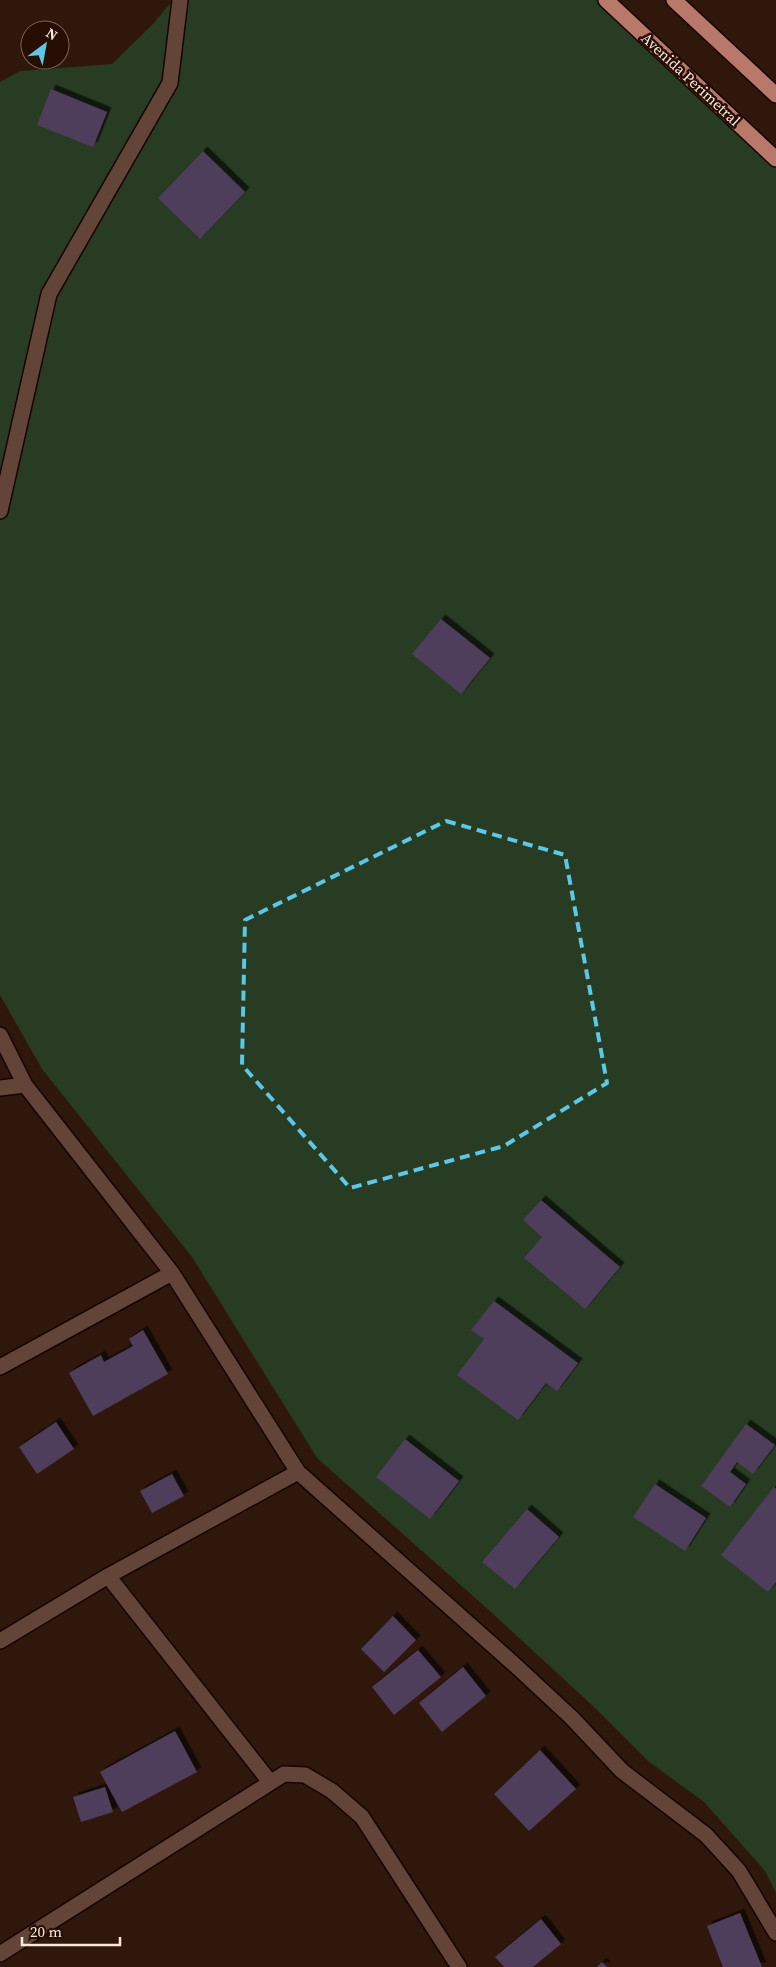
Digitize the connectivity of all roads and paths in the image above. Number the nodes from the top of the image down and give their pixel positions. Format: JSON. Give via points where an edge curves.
{"nodes":[{"id":1,"x":180,"y":0,"type":"edge"},
{"id":2,"x":606,"y":0,"type":"edge"},
{"id":3,"x":674,"y":0,"type":"edge"},
{"id":4,"x":776,"y":95,"type":"edge"},
{"id":5,"x":776,"y":159,"type":"edge"},
{"id":6,"x":0,"y":511,"type":"edge"},
{"id":7,"x":0,"y":1034,"type":"edge"},
{"id":8,"x":24,"y":1085,"type":"junction"},
{"id":9,"x":0,"y":1088,"type":"edge"},
{"id":10,"x":172,"y":1273,"type":"junction"},
{"id":11,"x":0,"y":1367,"type":"edge"},
{"id":12,"x":298,"y":1472,"type":"junction"},
{"id":13,"x":108,"y":1576,"type":"junction"},
{"id":14,"x":0,"y":1641,"type":"edge"},
{"id":15,"x":270,"y":1782,"type":"junction"},
{"id":16,"x":776,"y":1933,"type":"edge"},
{"id":17,"x":0,"y":1954,"type":"edge"},
{"id":18,"x":459,"y":1967,"type":"edge"}],
"edges":[{"from":1,"to":6,"type":"street","via":[[170,83],[49,294]]},
{"from":2,"to":5,"type":"main road","name":"Avenida Perimetral"},
{"from":3,"to":4,"type":"main road"},
{"from":7,"to":8,"type":"street"},
{"from":8,"to":9,"type":"street"},
{"from":8,"to":10,"type":"street"},
{"from":10,"to":11,"type":"street"},
{"from":10,"to":12,"type":"street"},
{"from":12,"to":13,"type":"street"},
{"from":12,"to":16,"type":"street","via":[[516,1666],[622,1771],[706,1835],[739,1871]]},
{"from":13,"to":14,"type":"street"},
{"from":13,"to":15,"type":"street"},
{"from":15,"to":17,"type":"street"},
{"from":15,"to":18,"type":"street","via":[[284,1774],[305,1775],[332,1791],[362,1817]]}]}
